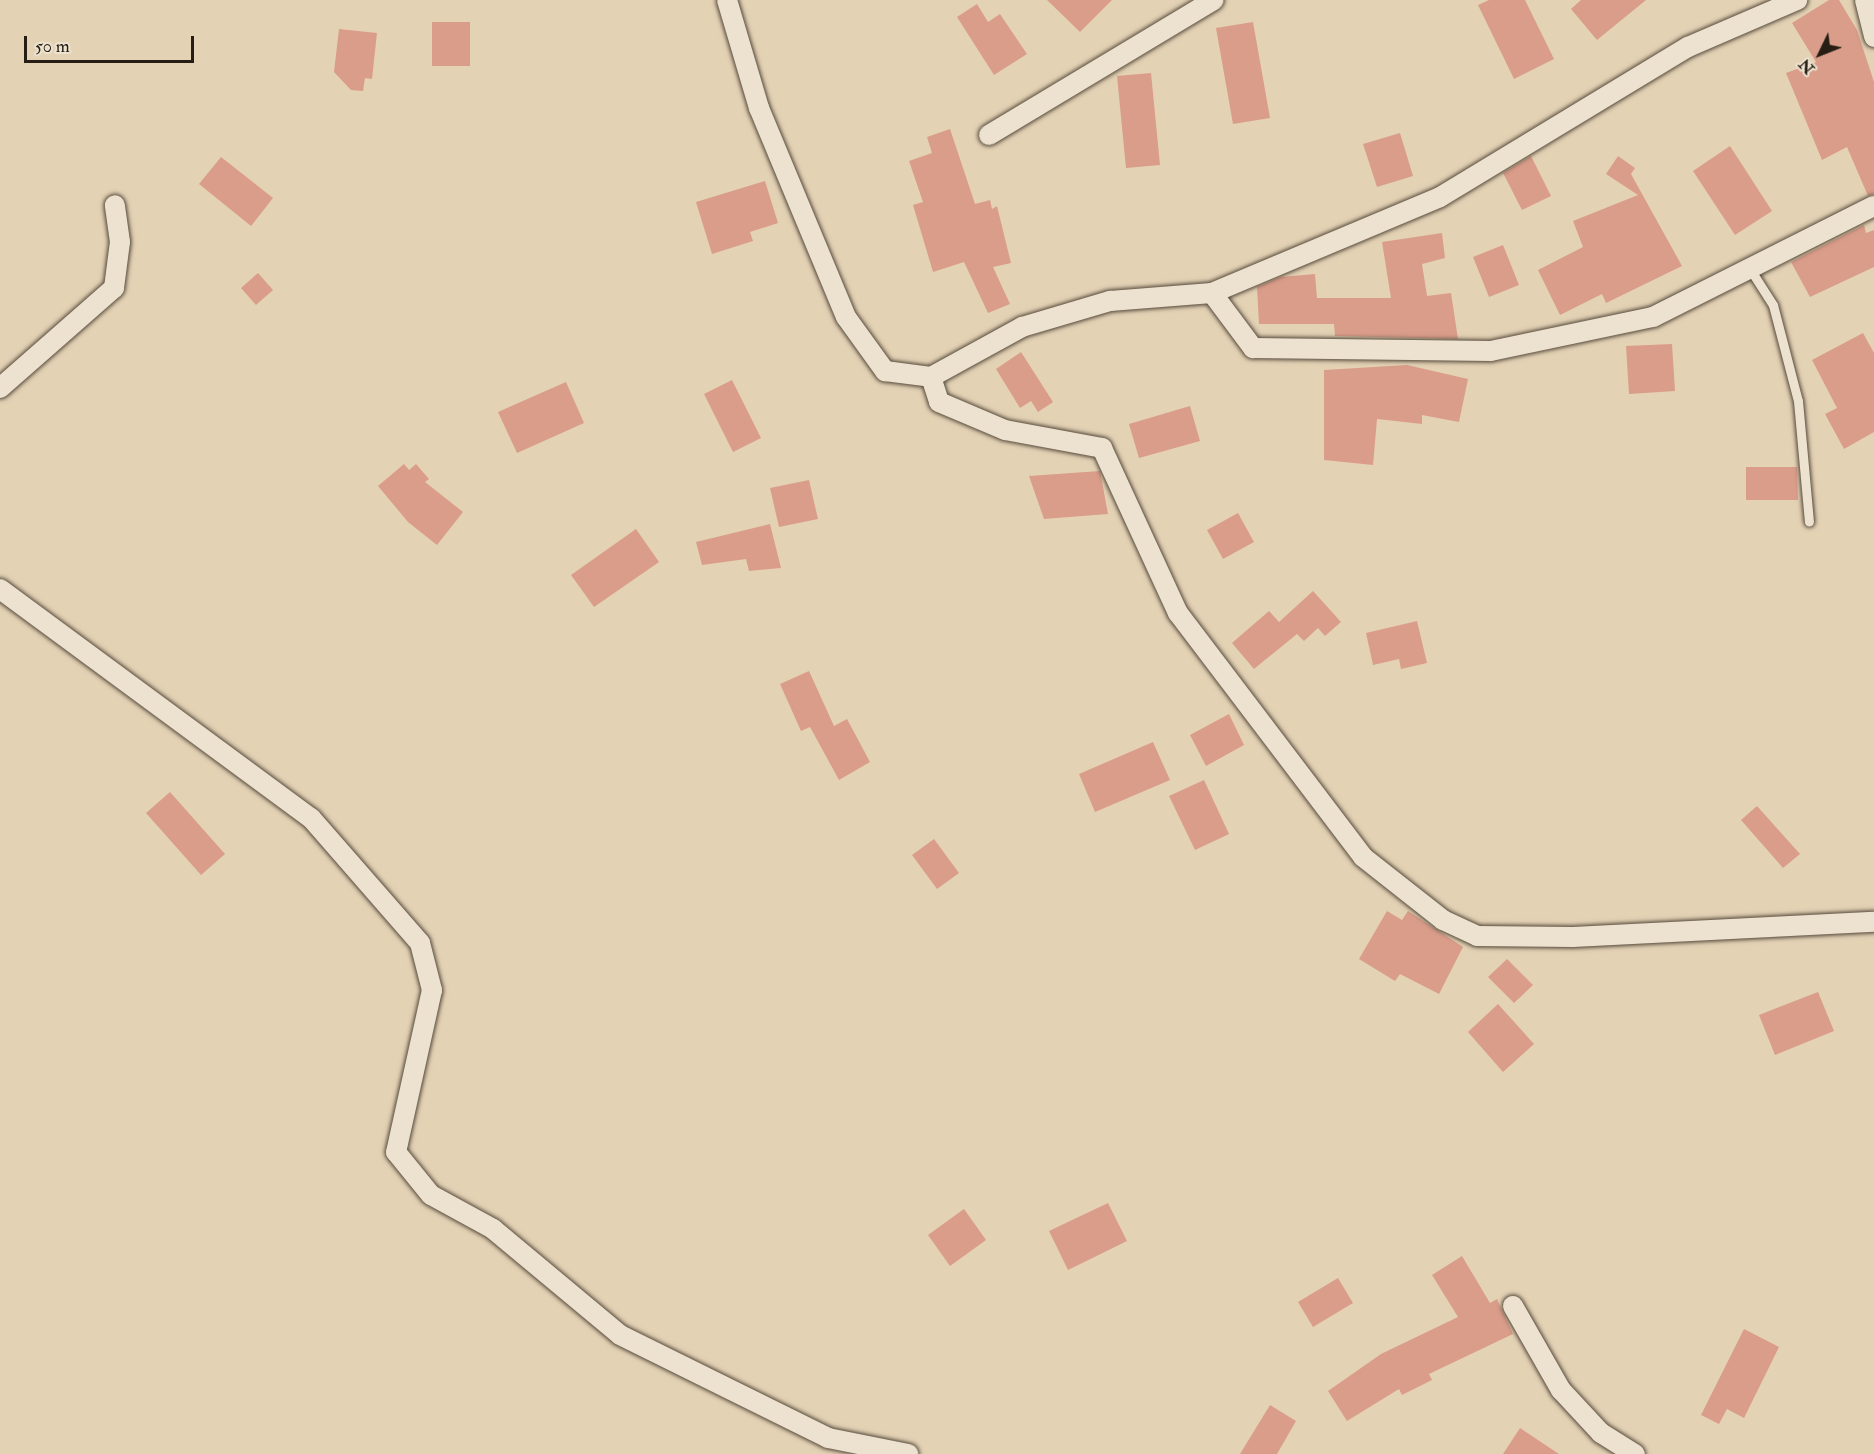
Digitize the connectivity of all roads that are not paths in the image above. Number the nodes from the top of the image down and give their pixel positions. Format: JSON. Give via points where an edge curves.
{"nodes":[{"id":1,"x":727,"y":0,"type":"edge"},
{"id":2,"x":1214,"y":0,"type":"edge"},
{"id":3,"x":1797,"y":0,"type":"edge"},
{"id":4,"x":1864,"y":0,"type":"edge"},
{"id":5,"x":1874,"y":38,"type":"edge"},
{"id":6,"x":989,"y":135,"type":"dead end"},
{"id":7,"x":115,"y":205,"type":"dead end"},
{"id":8,"x":1874,"y":206,"type":"edge"},
{"id":9,"x":1750,"y":269,"type":"junction"},
{"id":10,"x":1212,"y":293,"type":"junction"},
{"id":11,"x":930,"y":377,"type":"junction"},
{"id":12,"x":0,"y":388,"type":"edge"},
{"id":13,"x":1809,"y":521,"type":"dead end"},
{"id":14,"x":0,"y":589,"type":"edge"},
{"id":15,"x":1874,"y":922,"type":"edge"},
{"id":16,"x":1513,"y":1306,"type":"dead end"},
{"id":17,"x":908,"y":1454,"type":"edge"},
{"id":18,"x":1635,"y":1454,"type":"edge"}],
"edges":[{"from":1,"to":11,"type":"street","via":[[759,108],[846,317],[885,371]]},
{"from":2,"to":6,"type":"street"},
{"from":3,"to":10,"type":"street","via":[[1688,47],[1440,197]]},
{"from":4,"to":5,"type":"street"},
{"from":7,"to":12,"type":"street","via":[[120,242],[114,288]]},
{"from":8,"to":9,"type":"street"},
{"from":9,"to":10,"type":"street","via":[[1653,317],[1491,351],[1253,348]]},
{"from":9,"to":13,"type":"lane","via":[[1773,305],[1798,400]]},
{"from":10,"to":11,"type":"street","via":[[1110,302],[1022,327]]},
{"from":11,"to":15,"type":"street","via":[[939,402],[996,426],[1102,448],[1178,613],[1363,857],[1443,920],[1477,936],[1573,937]]},
{"from":14,"to":17,"type":"street","via":[[311,818],[420,942],[432,990],[396,1152],[431,1195],[493,1229],[620,1335],[828,1438]]},
{"from":16,"to":18,"type":"street","via":[[1561,1390],[1602,1433]]}]}
